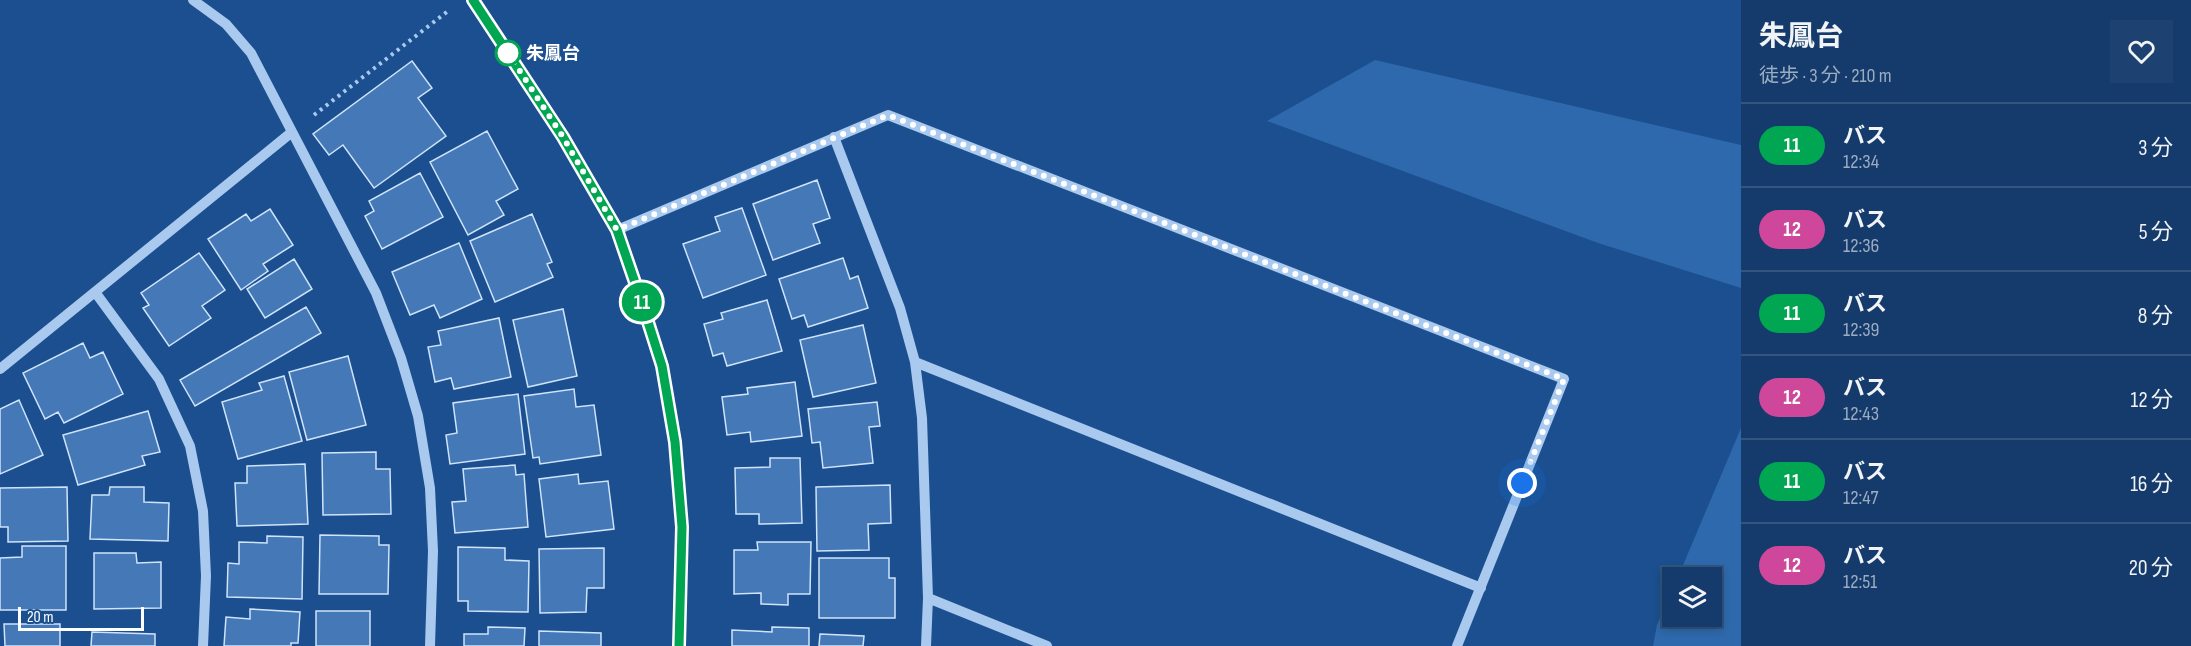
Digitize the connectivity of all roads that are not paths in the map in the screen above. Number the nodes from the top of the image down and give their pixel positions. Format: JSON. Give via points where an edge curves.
{"nodes":[{"id":1,"x":193,"y":0,"type":"edge"},
{"id":2,"x":473,"y":0,"type":"edge"},
{"id":3,"x":292,"y":132,"type":"junction"},
{"id":4,"x":834,"y":137,"type":"junction"},
{"id":5,"x":617,"y":230,"type":"junction"},
{"id":6,"x":95,"y":292,"type":"junction"},
{"id":7,"x":915,"y":362,"type":"junction"},
{"id":8,"x":0,"y":369,"type":"edge"},
{"id":9,"x":1480,"y":588,"type":"junction"},
{"id":10,"x":928,"y":598,"type":"junction"},
{"id":11,"x":203,"y":646,"type":"edge"},
{"id":12,"x":430,"y":646,"type":"edge"},
{"id":13,"x":679,"y":646,"type":"edge"},
{"id":14,"x":926,"y":646,"type":"edge"},
{"id":15,"x":1047,"y":646,"type":"edge"},
{"id":16,"x":1457,"y":646,"type":"edge"}],
"edges":[{"from":1,"to":3,"type":"street","via":[[226,24],[251,52]]},
{"from":2,"to":5,"type":"street","via":[[563,137]]},
{"from":3,"to":6,"type":"street"},
{"from":3,"to":12,"type":"street","via":[[376,293],[418,416],[430,488]]},
{"from":4,"to":5,"type":"street"},
{"from":4,"to":7,"type":"street","via":[[900,308]]},
{"from":4,"to":9,"type":"street","via":[[888,115],[1564,379]]},
{"from":5,"to":13,"type":"street","via":[[662,366],[675,442],[682,527]]},
{"from":6,"to":8,"type":"street"},
{"from":6,"to":11,"type":"street","via":[[159,379],[190,446],[203,511]]},
{"from":7,"to":9,"type":"street"},
{"from":7,"to":10,"type":"street","via":[[922,418]]},
{"from":9,"to":16,"type":"street"},
{"from":10,"to":14,"type":"street"},
{"from":10,"to":15,"type":"street"}]}
